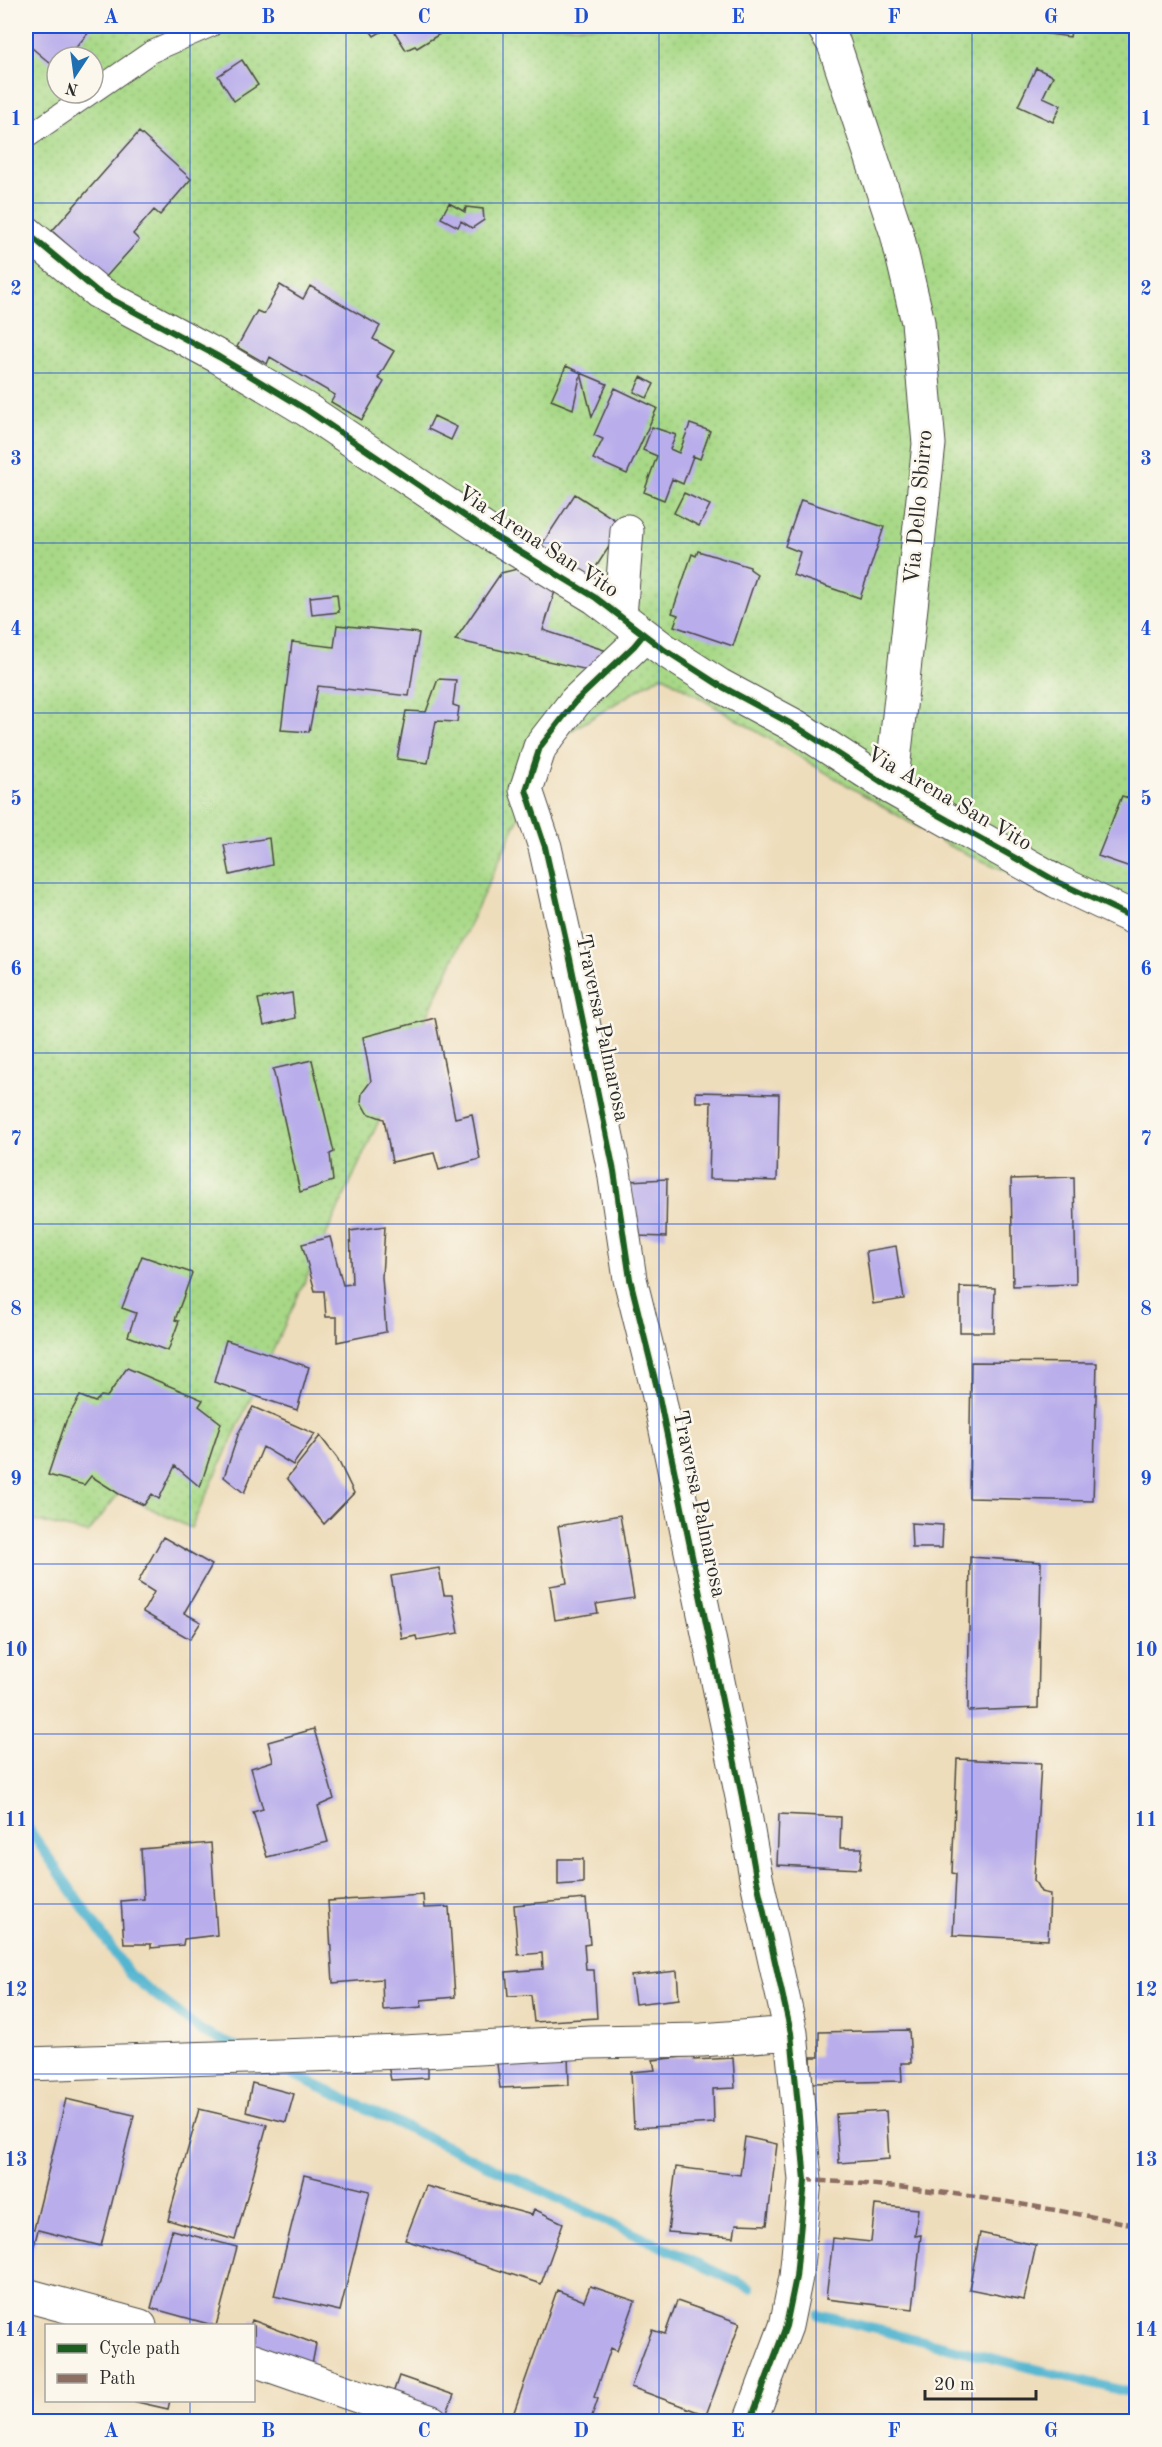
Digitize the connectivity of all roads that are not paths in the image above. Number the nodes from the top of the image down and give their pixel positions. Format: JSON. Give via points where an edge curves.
{"nodes":[{"id":1,"x":211,"y":26,"type":"edge"},
{"id":2,"x":823,"y":26,"type":"edge"},
{"id":3,"x":105,"y":83,"type":"edge"},
{"id":4,"x":73,"y":105,"type":"edge"},
{"id":5,"x":26,"y":138,"type":"edge"},
{"id":6,"x":26,"y":232,"type":"edge"},
{"id":7,"x":627,"y":531,"type":"dead end"},
{"id":8,"x":632,"y":625,"type":"junction"},
{"id":9,"x":891,"y":788,"type":"junction"},
{"id":10,"x":1137,"y":919,"type":"edge"},
{"id":11,"x":791,"y":2033,"type":"junction"},
{"id":12,"x":26,"y":2064,"type":"edge"},
{"id":13,"x":26,"y":2295,"type":"edge"},
{"id":14,"x":136,"y":2324,"type":"edge"},
{"id":15,"x":255,"y":2360,"type":"edge"},
{"id":16,"x":432,"y":2421,"type":"edge"},
{"id":17,"x":750,"y":2421,"type":"edge"}],
"edges":[{"from":1,"to":3,"type":"lane","via":[[151,52]]},
{"from":2,"to":9,"type":"street","name":"Via Dello Sbirro","via":[[834,44],[897,234],[919,333],[929,444]]},
{"from":4,"to":5,"type":"lane"},
{"from":6,"to":8,"type":"street","name":"Via Arena San Vito","via":[[98,292],[307,410]]},
{"from":7,"to":8,"type":"street"},
{"from":8,"to":9,"type":"street","name":"Via Arena San Vito","via":[[719,685],[797,727]]},
{"from":8,"to":11,"type":"street","name":"Traversa Palmarosa","via":[[634,646],[575,702],[540,747],[526,789],[570,959],[614,1172],[630,1279],[658,1392]]},
{"from":9,"to":10,"type":"street","name":"Via Arena San Vito","via":[[1056,881]]},
{"from":11,"to":12,"type":"street","via":[[702,2040]]},
{"from":11,"to":17,"type":"street","name":"Traversa Palmarosa","via":[[806,2180],[796,2277],[786,2326]]},
{"from":13,"to":14,"type":"street"},
{"from":15,"to":16,"type":"street"}]}
